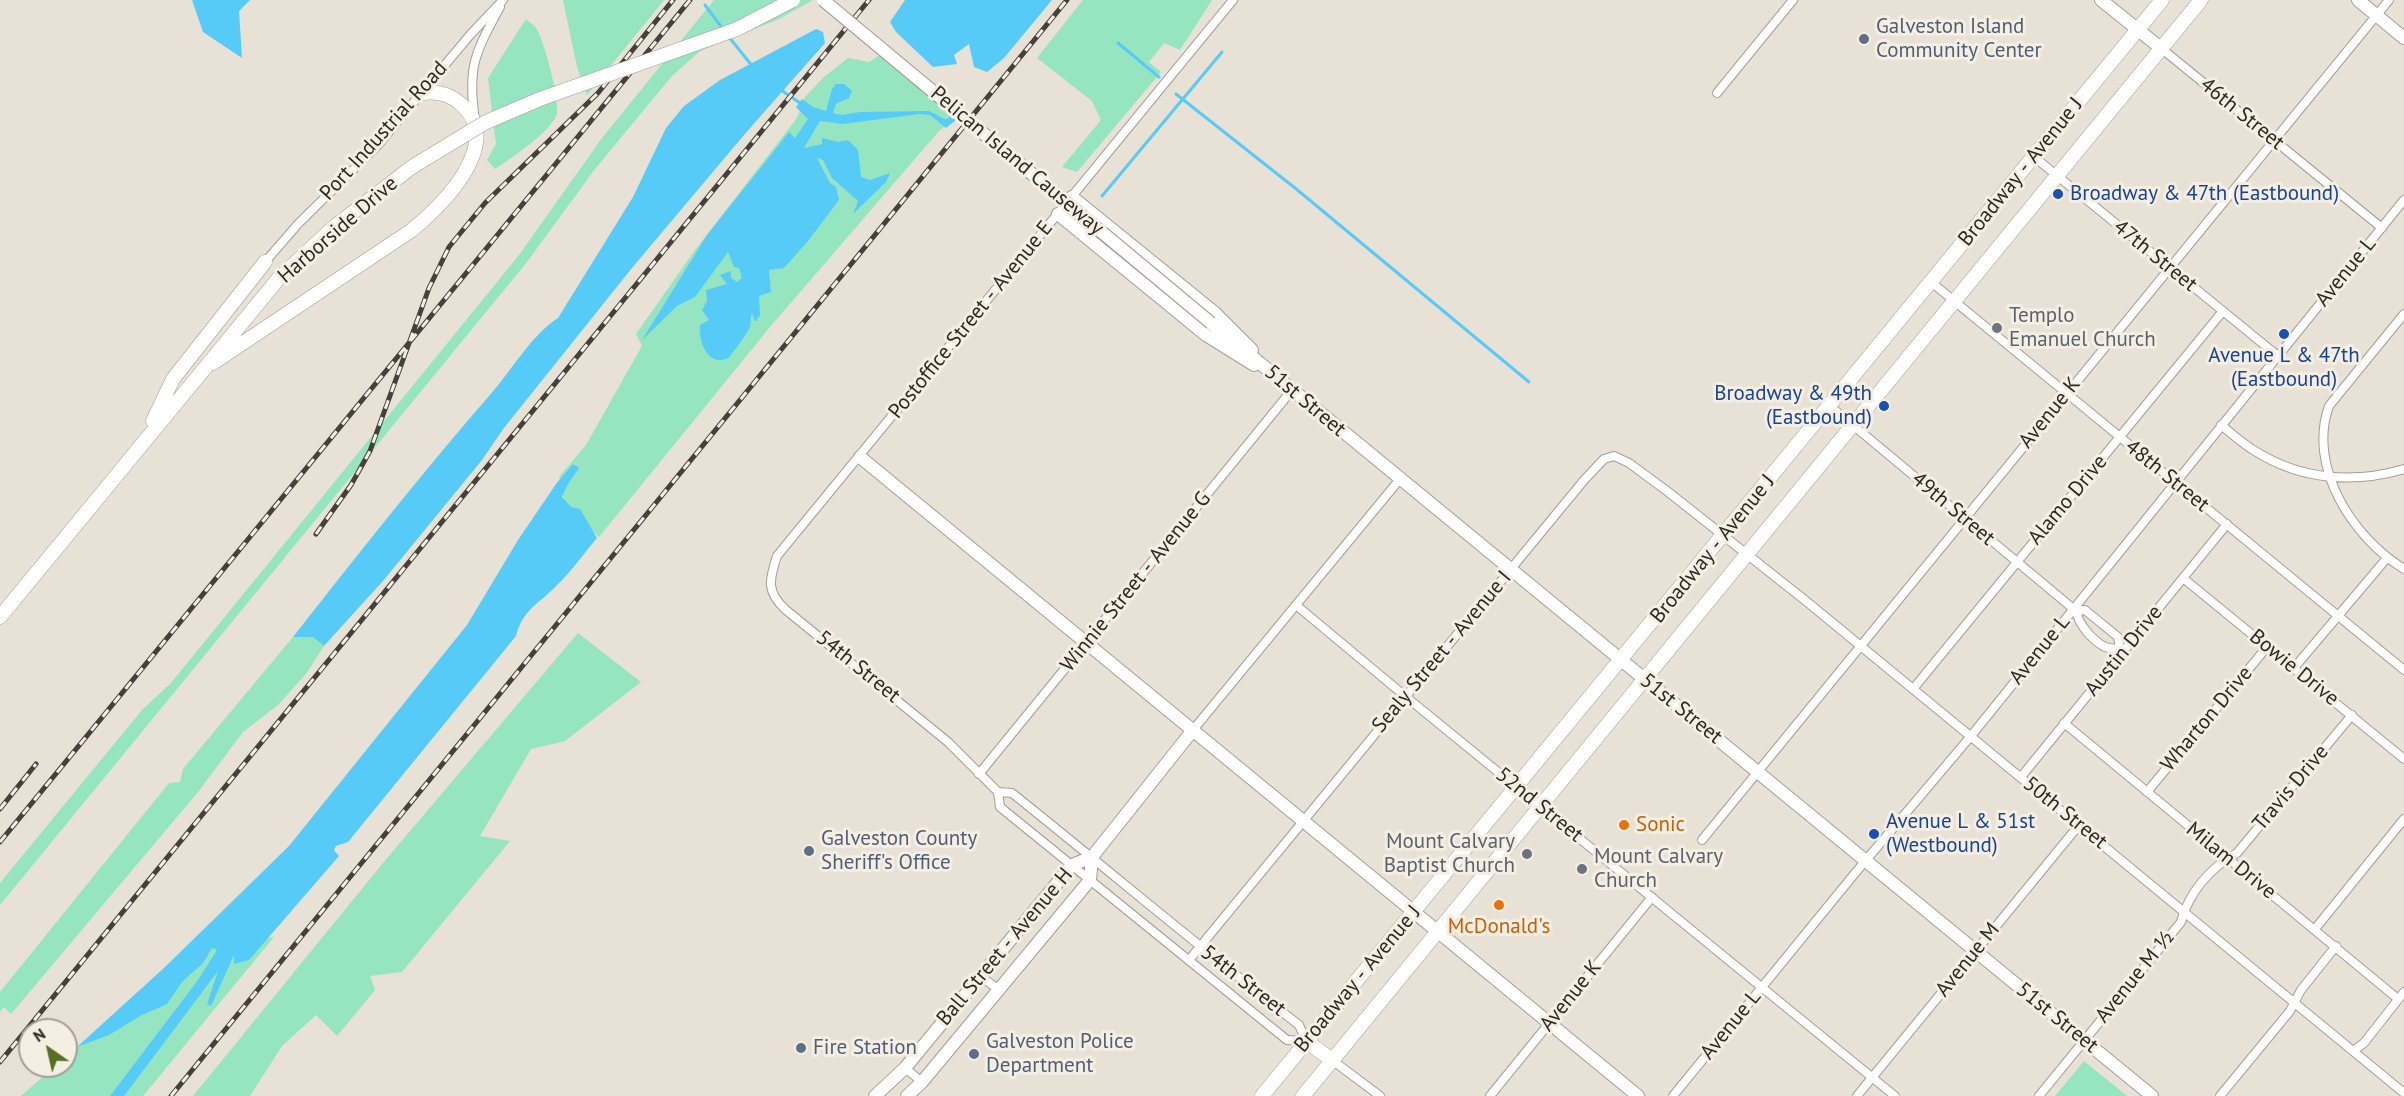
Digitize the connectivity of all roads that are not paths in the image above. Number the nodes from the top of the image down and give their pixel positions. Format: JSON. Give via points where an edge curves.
{"nodes":[{"id":1,"x":503,"y":0,"type":"edge"},
{"id":2,"x":792,"y":0,"type":"edge"},
{"id":3,"x":823,"y":0,"type":"edge"},
{"id":4,"x":1233,"y":0,"type":"edge"},
{"id":5,"x":1793,"y":0,"type":"edge"},
{"id":6,"x":2101,"y":0,"type":"edge"},
{"id":7,"x":2162,"y":0,"type":"edge"},
{"id":8,"x":2201,"y":0,"type":"edge"},
{"id":9,"x":2358,"y":0,"type":"edge"},
{"id":10,"x":2389,"y":0,"type":"edge"},
{"id":11,"x":2376,"y":15,"type":"junction"},
{"id":12,"x":2138,"y":30,"type":"junction"},
{"id":13,"x":2404,"y":38,"type":"edge"},
{"id":14,"x":2162,"y":49,"type":"junction"},
{"id":15,"x":422,"y":93,"type":"junction"},
{"id":16,"x":1717,"y":93,"type":"dead end"},
{"id":17,"x":476,"y":129,"type":"junction"},
{"id":18,"x":2274,"y":140,"type":"junction"},
{"id":19,"x":2033,"y":156,"type":"junction"},
{"id":20,"x":2058,"y":177,"type":"junction"},
{"id":21,"x":1072,"y":197,"type":"junction"},
{"id":22,"x":2404,"y":200,"type":"edge"},
{"id":23,"x":1058,"y":214,"type":"junction"},
{"id":24,"x":2382,"y":228,"type":"junction"},
{"id":25,"x":265,"y":261,"type":"joint"},
{"id":26,"x":2169,"y":268,"type":"junction"},
{"id":27,"x":1931,"y":282,"type":"junction"},
{"id":28,"x":1955,"y":302,"type":"junction"},
{"id":29,"x":2223,"y":311,"type":"junction"},
{"id":30,"x":2404,"y":314,"type":"edge"},
{"id":31,"x":1210,"y":322,"type":"joint"},
{"id":32,"x":2278,"y":356,"type":"junction"},
{"id":33,"x":201,"y":371,"type":"junction"},
{"id":34,"x":1275,"y":376,"type":"junction"},
{"id":35,"x":1292,"y":390,"type":"junction"},
{"id":36,"x":2067,"y":394,"type":"junction"},
{"id":37,"x":1830,"y":406,"type":"junction"},
{"id":38,"x":2222,"y":425,"type":"junction"},
{"id":39,"x":1854,"y":427,"type":"junction"},
{"id":40,"x":2120,"y":437,"type":"junction"},
{"id":41,"x":143,"y":443,"type":"junction"},
{"id":42,"x":860,"y":457,"type":"junction"},
{"id":43,"x":2404,"y":469,"type":"edge"},
{"id":44,"x":2330,"y":477,"type":"junction"},
{"id":45,"x":1400,"y":479,"type":"junction"},
{"id":46,"x":2175,"y":483,"type":"junction"},
{"id":47,"x":1964,"y":519,"type":"junction"},
{"id":48,"x":2227,"y":524,"type":"junction"},
{"id":49,"x":1724,"y":536,"type":"junction"},
{"id":50,"x":1749,"y":555,"type":"junction"},
{"id":51,"x":777,"y":556,"type":"joint"},
{"id":52,"x":2387,"y":558,"type":"junction"},
{"id":53,"x":2017,"y":562,"type":"junction"},
{"id":54,"x":2404,"y":569,"type":"edge"},
{"id":55,"x":1510,"y":570,"type":"junction"},
{"id":56,"x":2183,"y":578,"type":"junction"},
{"id":57,"x":1296,"y":604,"type":"junction"},
{"id":58,"x":2074,"y":610,"type":"junction"},
{"id":59,"x":2338,"y":616,"type":"junction"},
{"id":60,"x":0,"y":617,"type":"edge"},
{"id":61,"x":1087,"y":642,"type":"junction"},
{"id":62,"x":1860,"y":645,"type":"junction"},
{"id":63,"x":2267,"y":647,"type":"junction"},
{"id":64,"x":2122,"y":650,"type":"junction"},
{"id":65,"x":1621,"y":660,"type":"junction"},
{"id":66,"x":2294,"y":668,"type":"junction"},
{"id":67,"x":2404,"y":670,"type":"edge"},
{"id":68,"x":1645,"y":680,"type":"junction"},
{"id":69,"x":1912,"y":688,"type":"junction"},
{"id":70,"x":1405,"y":696,"type":"junction"},
{"id":71,"x":2352,"y":715,"type":"junction"},
{"id":72,"x":2064,"y":723,"type":"junction"},
{"id":73,"x":1193,"y":730,"type":"junction"},
{"id":74,"x":1971,"y":736,"type":"junction"},
{"id":75,"x":2404,"y":759,"type":"edge"},
{"id":76,"x":1757,"y":771,"type":"junction"},
{"id":77,"x":979,"y":774,"type":"junction"},
{"id":78,"x":2021,"y":777,"type":"junction"},
{"id":79,"x":1517,"y":786,"type":"junction"},
{"id":80,"x":998,"y":792,"type":"junction"},
{"id":81,"x":2147,"y":792,"type":"junction"},
{"id":82,"x":1542,"y":807,"type":"junction"},
{"id":83,"x":2404,"y":819,"type":"edge"},
{"id":84,"x":1303,"y":820,"type":"junction"},
{"id":85,"x":2079,"y":825,"type":"junction"},
{"id":86,"x":1702,"y":840,"type":"dead end"},
{"id":87,"x":1092,"y":857,"type":"junction"},
{"id":88,"x":2228,"y":858,"type":"junction"},
{"id":89,"x":1866,"y":861,"type":"junction"},
{"id":90,"x":1072,"y":865,"type":"junction"},
{"id":91,"x":1090,"y":880,"type":"junction"},
{"id":92,"x":1652,"y":897,"type":"junction"},
{"id":93,"x":2184,"y":910,"type":"junction"},
{"id":94,"x":1415,"y":912,"type":"junction"},
{"id":95,"x":2315,"y":929,"type":"junction"},
{"id":96,"x":1439,"y":932,"type":"junction"},
{"id":97,"x":2336,"y":946,"type":"junction"},
{"id":98,"x":1200,"y":947,"type":"junction"},
{"id":99,"x":1975,"y":951,"type":"junction"},
{"id":100,"x":1189,"y":960,"type":"junction"},
{"id":101,"x":980,"y":976,"type":"junction"},
{"id":102,"x":1762,"y":987,"type":"junction"},
{"id":103,"x":998,"y":989,"type":"junction"},
{"id":104,"x":2401,"y":996,"type":"edge"},
{"id":105,"x":2295,"y":1002,"type":"junction"},
{"id":106,"x":1549,"y":1023,"type":"junction"},
{"id":107,"x":2084,"y":1040,"type":"junction"},
{"id":108,"x":1306,"y":1041,"type":"junction"},
{"id":109,"x":2353,"y":1051,"type":"junction"},
{"id":110,"x":1332,"y":1060,"type":"junction"},
{"id":111,"x":905,"y":1068,"type":"junction"},
{"id":112,"x":1872,"y":1077,"type":"junction"},
{"id":113,"x":922,"y":1082,"type":"junction"},
{"id":114,"x":2404,"y":1094,"type":"edge"},
{"id":115,"x":875,"y":1096,"type":"edge"},
{"id":116,"x":907,"y":1096,"type":"edge"},
{"id":117,"x":1262,"y":1096,"type":"edge"},
{"id":118,"x":1302,"y":1096,"type":"edge"},
{"id":119,"x":1380,"y":1096,"type":"edge"},
{"id":120,"x":1490,"y":1096,"type":"edge"},
{"id":121,"x":1638,"y":1096,"type":"edge"},
{"id":122,"x":1673,"y":1096,"type":"edge"},
{"id":123,"x":1857,"y":1096,"type":"edge"},
{"id":124,"x":1895,"y":1096,"type":"edge"},
{"id":125,"x":2039,"y":1096,"type":"edge"},
{"id":126,"x":2152,"y":1096,"type":"edge"},
{"id":127,"x":2220,"y":1096,"type":"edge"}],
"edges":[{"from":1,"to":15,"type":"street","name":"Port Industrial Road"},
{"from":1,"to":17,"type":"street","name":"Port Industrial Road","via":[[471,72]]},
{"from":2,"to":33,"type":"main road","name":"Harborside Drive","bridge":true,"via":[[737,29],[486,122],[412,167],[334,227],[279,278]]},
{"from":3,"to":31,"type":"street","name":"Pelican Island Causeway","bridge":true},
{"from":4,"to":21,"type":"street","name":"Postoffice Street - Avenue E"},
{"from":5,"to":16,"type":"street"},
{"from":6,"to":12,"type":"street","name":"46th Street"},
{"from":7,"to":12,"type":"main road","name":"Broadway - Avenue J"},
{"from":8,"to":14,"type":"main road","name":"Broadway - Avenue J"},
{"from":9,"to":11,"type":"street"},
{"from":10,"to":11,"type":"street","name":"Avenue K"},
{"from":11,"to":13,"type":"street"},
{"from":11,"to":18,"type":"street","name":"Avenue K"},
{"from":12,"to":14,"type":"street","name":"46th Street"},
{"from":12,"to":19,"type":"main road","name":"Broadway - Avenue J"},
{"from":14,"to":18,"type":"street","name":"46th Street"},
{"from":14,"to":20,"type":"main road","name":"Broadway - Avenue J"},
{"from":15,"to":17,"type":"main road","via":[[451,96],[466,108]]},
{"from":15,"to":25,"type":"street","name":"Port Industrial Road","via":[[378,145]]},
{"from":17,"to":33,"type":"main road","via":[[473,153],[463,175],[435,210],[412,230]]},
{"from":18,"to":24,"type":"street","name":"46th Street"},
{"from":18,"to":26,"type":"street","name":"Avenue K"},
{"from":19,"to":20,"type":"street","name":"47th Street"},
{"from":19,"to":27,"type":"main road","name":"Broadway - Avenue J"},
{"from":20,"to":26,"type":"street","name":"47th Street"},
{"from":20,"to":28,"type":"main road","name":"Broadway - Avenue J"},
{"from":21,"to":23,"type":"street","name":"Postoffice Street - Avenue E"},
{"from":21,"to":34,"type":"street","via":[[1215,312]]},
{"from":22,"to":24,"type":"street","name":"Avenue L"},
{"from":23,"to":34,"type":"street","via":[[1206,335]]},
{"from":23,"to":42,"type":"street","name":"Postoffice Street - Avenue E"},
{"from":24,"to":32,"type":"street","name":"Avenue L"},
{"from":25,"to":41,"type":"main road","via":[[173,379]]},
{"from":26,"to":29,"type":"street","name":"47th Street"},
{"from":26,"to":36,"type":"street","name":"Avenue K"},
{"from":27,"to":28,"type":"street","name":"48th Street"},
{"from":27,"to":37,"type":"main road","name":"Broadway - Avenue J"},
{"from":28,"to":36,"type":"street","name":"48th Street"},
{"from":28,"to":39,"type":"main road","name":"Broadway - Avenue J"},
{"from":29,"to":32,"type":"street","name":"47th Street"},
{"from":29,"to":40,"type":"street","name":"Alamo Drive"},
{"from":30,"to":44,"type":"street","via":[[2329,406],[2324,421],[2324,444]]},
{"from":31,"to":34,"type":"street","name":"51st Street"},
{"from":32,"to":38,"type":"street","name":"Avenue L"},
{"from":33,"to":41,"type":"main road","name":"Harborside Drive"},
{"from":34,"to":35,"type":"street","name":"51st Street"},
{"from":35,"to":45,"type":"street","name":"51st Street"},
{"from":35,"to":61,"type":"street","name":"Winnie Street - Avenue G"},
{"from":36,"to":40,"type":"street","name":"48th Street"},
{"from":36,"to":47,"type":"street","name":"Avenue K"},
{"from":37,"to":39,"type":"street","name":"49th Street"},
{"from":37,"to":49,"type":"main road","name":"Broadway - Avenue J"},
{"from":38,"to":44,"type":"street","via":[[2254,451],[2284,466]]},
{"from":38,"to":46,"type":"street","name":"Avenue L"},
{"from":39,"to":47,"type":"street","name":"49th Street"},
{"from":39,"to":50,"type":"main road","name":"Broadway - Avenue J"},
{"from":40,"to":46,"type":"street","name":"48th Street"},
{"from":40,"to":53,"type":"street","name":"Alamo Drive"},
{"from":41,"to":60,"type":"main road","name":"Harborside Drive"},
{"from":42,"to":51,"type":"street","name":"Postoffice Street - Avenue E"},
{"from":42,"to":61,"type":"street"},
{"from":43,"to":44,"type":"street","via":[[2349,479]]},
{"from":44,"to":52,"type":"street","via":[[2354,523]]},
{"from":45,"to":55,"type":"street","name":"51st Street"},
{"from":45,"to":57,"type":"street"},
{"from":46,"to":48,"type":"street","name":"48th Street"},
{"from":46,"to":58,"type":"street","name":"Avenue L"},
{"from":47,"to":53,"type":"street","name":"49th Street"},
{"from":47,"to":62,"type":"street","name":"Avenue K"},
{"from":48,"to":56,"type":"street","name":"Austin Drive"},
{"from":48,"to":59,"type":"street","name":"48th Street"},
{"from":49,"to":50,"type":"street","name":"50th Street"},
{"from":49,"to":55,"type":"street","name":"Sealy Street - Avenue I","via":[[1629,463],[1614,456],[1604,459],[1585,479]]},
{"from":49,"to":65,"type":"main road","name":"Broadway - Avenue J"},
{"from":50,"to":62,"type":"street","name":"50th Street"},
{"from":50,"to":68,"type":"main road","name":"Broadway - Avenue J"},
{"from":51,"to":77,"type":"street","name":"54th Street","via":[[771,574],[776,600],[948,742]]},
{"from":52,"to":54,"type":"street"},
{"from":52,"to":59,"type":"street"},
{"from":53,"to":58,"type":"street","name":"49th Street"},
{"from":53,"to":69,"type":"street","name":"Alamo Drive"},
{"from":55,"to":65,"type":"street","name":"51st Street"},
{"from":55,"to":70,"type":"street","name":"Sealy Street - Avenue I"},
{"from":56,"to":63,"type":"street","name":"Bowie Drive"},
{"from":56,"to":64,"type":"street","name":"Austin Drive"},
{"from":57,"to":70,"type":"street","name":"52nd Street"},
{"from":57,"to":73,"type":"street"},
{"from":58,"to":64,"type":"street","name":"49th Street","via":[[2085,610],[2118,637]]},
{"from":58,"to":64,"type":"street","name":"49th Street","via":[[2078,624],[2106,648]]},
{"from":58,"to":74,"type":"street","name":"Avenue L"},
{"from":59,"to":66,"type":"street"},
{"from":59,"to":67,"type":"street","name":"48th Street"},
{"from":61,"to":73,"type":"street"},
{"from":61,"to":77,"type":"street","name":"Winnie Street - Avenue G"},
{"from":62,"to":69,"type":"street","name":"50th Street"},
{"from":62,"to":76,"type":"street","name":"Avenue K"},
{"from":63,"to":66,"type":"street","name":"Bowie Drive"},
{"from":63,"to":81,"type":"street","name":"Wharton Drive"},
{"from":64,"to":72,"type":"street","name":"Austin Drive"},
{"from":65,"to":68,"type":"street","name":"51st Street"},
{"from":65,"to":79,"type":"main road","name":"Broadway - Avenue J"},
{"from":66,"to":71,"type":"street","name":"Bowie Drive"},
{"from":68,"to":76,"type":"street","name":"51st Street"},
{"from":68,"to":82,"type":"main road","name":"Broadway - Avenue J"},
{"from":69,"to":74,"type":"street","name":"50th Street"},
{"from":70,"to":79,"type":"street","name":"52nd Street"},
{"from":70,"to":84,"type":"street","name":"Sealy Street - Avenue I"},
{"from":71,"to":75,"type":"street","name":"Bowie Drive"},
{"from":71,"to":88,"type":"street","name":"Travis Drive"},
{"from":72,"to":78,"type":"street","name":"Austin Drive"},
{"from":72,"to":81,"type":"street","name":"Milam Drive"},
{"from":73,"to":84,"type":"street"},
{"from":73,"to":87,"type":"street","name":"Ball Street - Avenue H"},
{"from":74,"to":78,"type":"street","name":"50th Street"},
{"from":74,"to":89,"type":"street","name":"Avenue L"},
{"from":76,"to":86,"type":"street","name":"Avenue K"},
{"from":76,"to":89,"type":"street","name":"51st Street"},
{"from":77,"to":80,"type":"street","name":"54th Street"},
{"from":78,"to":85,"type":"street","name":"50th Street"},
{"from":79,"to":82,"type":"street","name":"52nd Street"},
{"from":79,"to":94,"type":"main road","name":"Broadway - Avenue J"},
{"from":80,"to":87,"type":"street","name":"54th Street","via":[[1012,793]]},
{"from":80,"to":90,"type":"street","name":"54th Street","via":[[1000,807]]},
{"from":81,"to":88,"type":"street","name":"Milam Drive"},
{"from":82,"to":92,"type":"street","name":"52nd Street"},
{"from":82,"to":96,"type":"main road","name":"Broadway - Avenue J"},
{"from":83,"to":95,"type":"street"},
{"from":84,"to":94,"type":"street"},
{"from":84,"to":98,"type":"street","name":"Sealy Street - Avenue I"},
{"from":85,"to":93,"type":"street","name":"50th Street"},
{"from":85,"to":99,"type":"street","name":"Avenue M"},
{"from":87,"to":90,"type":"street","name":"Ball Street - Avenue H"},
{"from":87,"to":91,"type":"street","name":"Ball Street - Avenue H"},
{"from":87,"to":98,"type":"street","name":"54th Street"},
{"from":88,"to":93,"type":"street","name":"Avenue M ½","via":[[2218,864]]},
{"from":88,"to":95,"type":"street","name":"Milam Drive"},
{"from":89,"to":99,"type":"street","name":"51st Street"},
{"from":89,"to":102,"type":"street","name":"Avenue L"},
{"from":90,"to":91,"type":"street","name":"54th Street"},
{"from":90,"to":101,"type":"street","name":"Ball Street - Avenue H"},
{"from":91,"to":100,"type":"street","name":"54th Street"},
{"from":91,"to":103,"type":"street","name":"Ball Street - Avenue H"},
{"from":92,"to":102,"type":"street","name":"52nd Street"},
{"from":92,"to":106,"type":"street","name":"Avenue K"},
{"from":93,"to":105,"type":"street","name":"50th Street"},
{"from":93,"to":107,"type":"street","name":"Avenue M ½","via":[[2181,922]]},
{"from":94,"to":96,"type":"street"},
{"from":94,"to":108,"type":"main road","name":"Broadway - Avenue J"},
{"from":95,"to":97,"type":"street","name":"Milam Drive"},
{"from":96,"to":106,"type":"street"},
{"from":96,"to":110,"type":"main road","name":"Broadway - Avenue J"},
{"from":97,"to":104,"type":"street","name":"Milam Drive"},
{"from":97,"to":105,"type":"street"},
{"from":98,"to":100,"type":"street","name":"Sealy Street - Avenue I"},
{"from":98,"to":108,"type":"street","name":"54th Street","via":[[1299,1026]]},
{"from":99,"to":107,"type":"street","name":"51st Street"},
{"from":99,"to":112,"type":"street","name":"Avenue M"},
{"from":100,"to":108,"type":"street","name":"54th Street","via":[[1287,1040]]},
{"from":101,"to":103,"type":"street"},
{"from":101,"to":111,"type":"street","name":"Ball Street - Avenue H"},
{"from":102,"to":112,"type":"street","name":"52nd Street"},
{"from":102,"to":122,"type":"street","name":"Avenue L"},
{"from":103,"to":113,"type":"street","name":"Ball Street - Avenue H"},
{"from":104,"to":109,"type":"street","via":[[2364,1043]]},
{"from":105,"to":109,"type":"street","name":"50th Street"},
{"from":105,"to":127,"type":"street"},
{"from":106,"to":120,"type":"street","name":"Avenue K"},
{"from":106,"to":121,"type":"street"},
{"from":107,"to":125,"type":"street","name":"Avenue M ½"},
{"from":107,"to":126,"type":"street","name":"51st Street"},
{"from":108,"to":110,"type":"main road"},
{"from":108,"to":117,"type":"main road","name":"Broadway - Avenue J"},
{"from":109,"to":114,"type":"street","name":"50th Street"},
{"from":110,"to":118,"type":"main road","name":"Broadway - Avenue J"},
{"from":110,"to":119,"type":"street"},
{"from":111,"to":113,"type":"street"},
{"from":111,"to":115,"type":"street","name":"Ball Street - Avenue H"},
{"from":112,"to":123,"type":"street","name":"Avenue M"},
{"from":112,"to":124,"type":"street","name":"52nd Street"},
{"from":113,"to":116,"type":"street","name":"Ball Street - Avenue H"}]}
